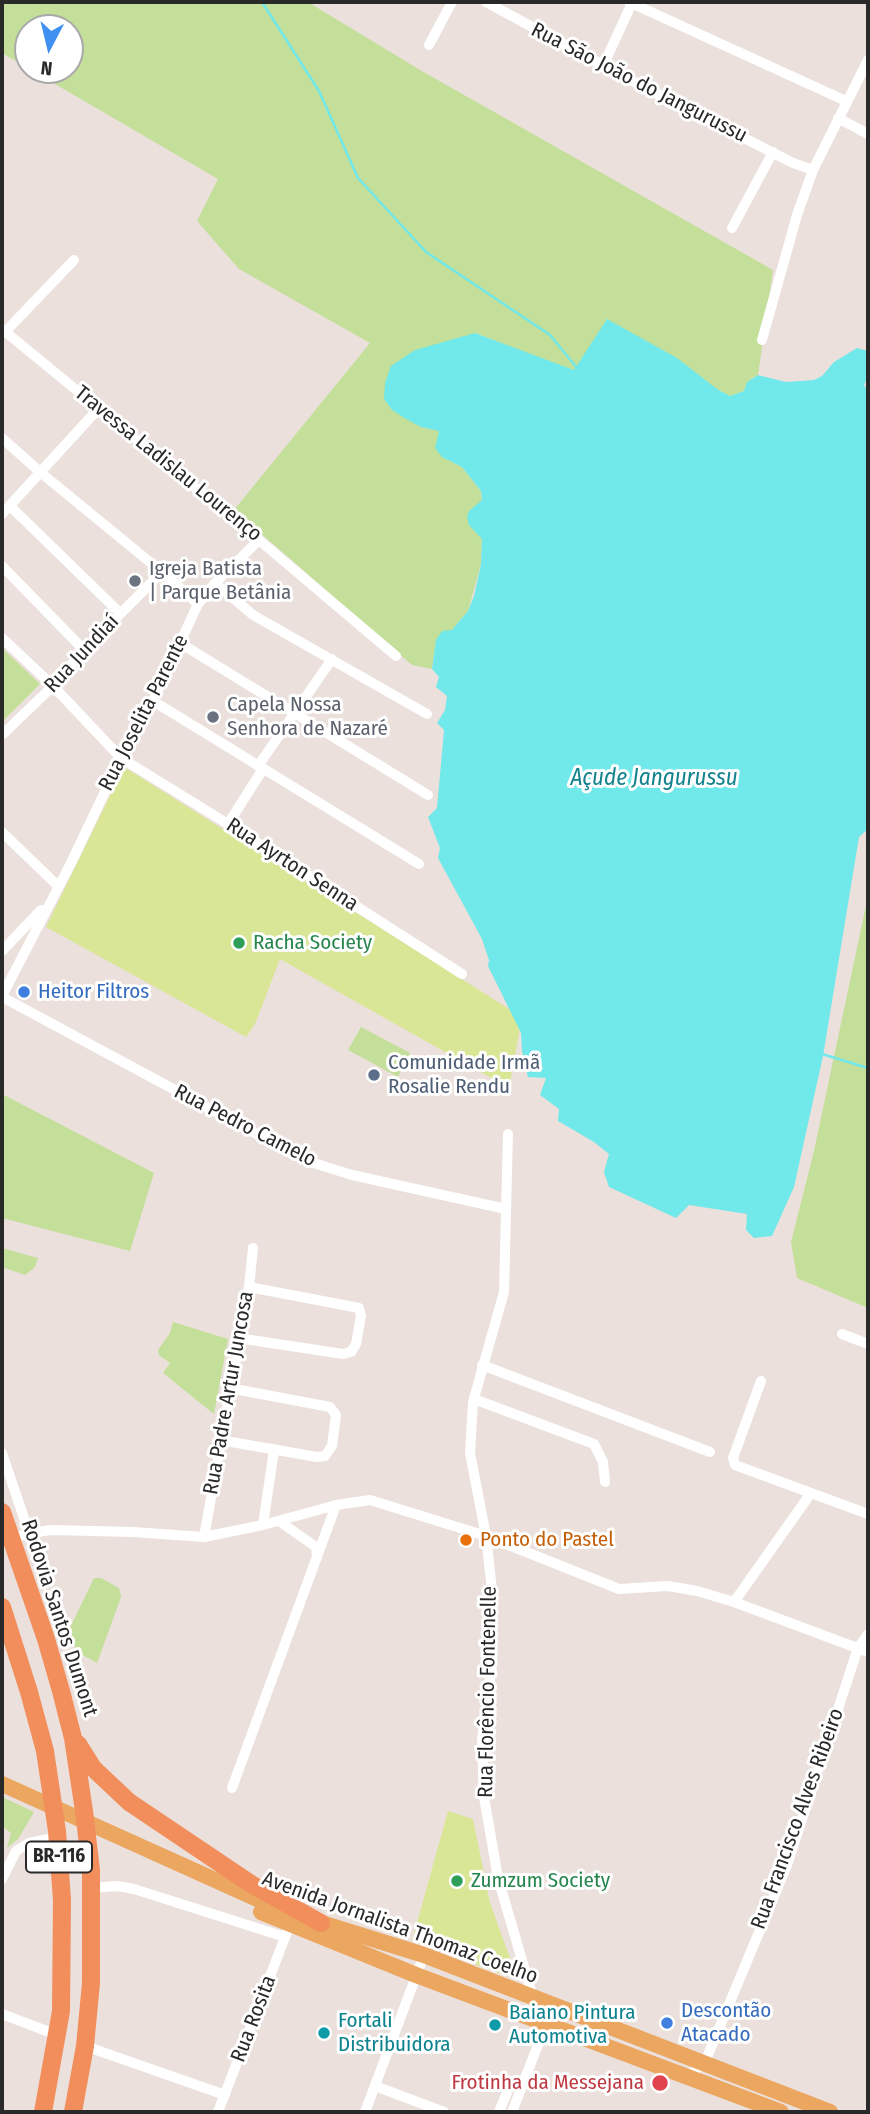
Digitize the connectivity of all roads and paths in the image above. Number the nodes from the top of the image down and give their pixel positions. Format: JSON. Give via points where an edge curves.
{"nodes":[{"id":1,"x":452,"y":2,"type":"edge"},
{"id":2,"x":486,"y":2,"type":"edge"},
{"id":3,"x":631,"y":2,"type":"edge"},
{"id":4,"x":429,"y":45,"type":"dead end"},
{"id":5,"x":868,"y":60,"type":"edge"},
{"id":6,"x":603,"y":66,"type":"junction"},
{"id":7,"x":846,"y":102,"type":"junction"},
{"id":8,"x":838,"y":118,"type":"junction"},
{"id":9,"x":868,"y":134,"type":"edge"},
{"id":10,"x":773,"y":152,"type":"junction"},
{"id":11,"x":813,"y":170,"type":"junction"},
{"id":12,"x":732,"y":228,"type":"dead end"},
{"id":13,"x":74,"y":260,"type":"dead end"},
{"id":14,"x":4,"y":330,"type":"edge"},
{"id":15,"x":762,"y":340,"type":"dead end"},
{"id":16,"x":99,"y":408,"type":"junction"},
{"id":17,"x":2,"y":438,"type":"edge"},
{"id":18,"x":40,"y":472,"type":"junction"},
{"id":19,"x":6,"y":510,"type":"edge"},
{"id":20,"x":259,"y":540,"type":"junction"},
{"id":21,"x":2,"y":566,"type":"edge"},
{"id":22,"x":162,"y":572,"type":"junction"},
{"id":23,"x":215,"y":583,"type":"junction"},
{"id":24,"x":198,"y":604,"type":"junction"},
{"id":25,"x":120,"y":614,"type":"junction"},
{"id":26,"x":2,"y":638,"type":"edge"},
{"id":27,"x":180,"y":643,"type":"junction"},
{"id":28,"x":84,"y":650,"type":"junction"},
{"id":29,"x":396,"y":656,"type":"dead end"},
{"id":30,"x":332,"y":659,"type":"junction"},
{"id":31,"x":53,"y":686,"type":"junction"},
{"id":32,"x":153,"y":701,"type":"junction"},
{"id":33,"x":296,"y":713,"type":"junction"},
{"id":34,"x":426,"y":713,"type":"dead end"},
{"id":35,"x":2,"y":735,"type":"edge"},
{"id":36,"x":121,"y":758,"type":"junction"},
{"id":37,"x":260,"y":768,"type":"junction"},
{"id":38,"x":428,"y":795,"type":"dead end"},
{"id":39,"x":228,"y":824,"type":"junction"},
{"id":40,"x":2,"y":832,"type":"edge"},
{"id":41,"x":419,"y":864,"type":"dead end"},
{"id":42,"x":58,"y":887,"type":"junction"},
{"id":43,"x":50,"y":901,"type":"junction"},
{"id":44,"x":2,"y":951,"type":"edge"},
{"id":45,"x":462,"y":975,"type":"dead end"},
{"id":46,"x":2,"y":996,"type":"edge"},
{"id":47,"x":508,"y":1134,"type":"dead end"},
{"id":48,"x":506,"y":1209,"type":"junction"},
{"id":49,"x":253,"y":1248,"type":"dead end"},
{"id":50,"x":248,"y":1287,"type":"junction"},
{"id":51,"x":842,"y":1334,"type":"dead end"},
{"id":52,"x":238,"y":1338,"type":"junction"},
{"id":53,"x":868,"y":1344,"type":"edge"},
{"id":54,"x":482,"y":1366,"type":"junction"},
{"id":55,"x":761,"y":1381,"type":"dead end"},
{"id":56,"x":229,"y":1388,"type":"junction"},
{"id":57,"x":474,"y":1399,"type":"junction"},
{"id":58,"x":220,"y":1440,"type":"junction"},
{"id":59,"x":274,"y":1450,"type":"junction"},
{"id":60,"x":710,"y":1452,"type":"dead end"},
{"id":61,"x":2,"y":1453,"type":"edge"},
{"id":62,"x":605,"y":1482,"type":"dead end"},
{"id":63,"x":811,"y":1493,"type":"junction"},
{"id":64,"x":336,"y":1505,"type":"junction"},
{"id":65,"x":2,"y":1512,"type":"edge"},
{"id":66,"x":868,"y":1514,"type":"edge"},
{"id":67,"x":279,"y":1521,"type":"junction"},
{"id":68,"x":263,"y":1525,"type":"junction"},
{"id":69,"x":29,"y":1533,"type":"junction"},
{"id":70,"x":486,"y":1536,"type":"junction"},
{"id":71,"x":204,"y":1537,"type":"junction"},
{"id":72,"x":11,"y":1539,"type":"junction"},
{"id":73,"x":317,"y":1558,"type":"junction"},
{"id":74,"x":734,"y":1602,"type":"junction"},
{"id":75,"x":2,"y":1607,"type":"edge"},
{"id":76,"x":868,"y":1634,"type":"edge"},
{"id":77,"x":863,"y":1650,"type":"edge"},
{"id":78,"x":73,"y":1738,"type":"junction"},
{"id":79,"x":2,"y":1784,"type":"edge"},
{"id":80,"x":232,"y":1788,"type":"dead end"},
{"id":81,"x":2,"y":1791,"type":"edge"},
{"id":82,"x":58,"y":1837,"type":"junction"},
{"id":83,"x":123,"y":1844,"type":"junction"},
{"id":84,"x":3,"y":1871,"type":"edge"},
{"id":85,"x":92,"y":1888,"type":"junction"},
{"id":86,"x":321,"y":1923,"type":"junction"},
{"id":87,"x":287,"y":1931,"type":"junction"},
{"id":88,"x":424,"y":1955,"type":"junction"},
{"id":89,"x":416,"y":1975,"type":"junction"},
{"id":90,"x":533,"y":1998,"type":"junction"},
{"id":91,"x":553,"y":2006,"type":"junction"},
{"id":92,"x":2,"y":2014,"type":"edge"},
{"id":93,"x":546,"y":2023,"type":"junction"},
{"id":94,"x":57,"y":2035,"type":"junction"},
{"id":95,"x":85,"y":2046,"type":"junction"},
{"id":96,"x":705,"y":2062,"type":"junction"},
{"id":97,"x":688,"y":2076,"type":"junction"},
{"id":98,"x":510,"y":2085,"type":"dead end"},
{"id":99,"x":375,"y":2086,"type":"junction"},
{"id":100,"x":225,"y":2095,"type":"junction"},
{"id":101,"x":759,"y":2108,"type":"edge"},
{"id":102,"x":43,"y":2112,"type":"edge"},
{"id":103,"x":73,"y":2112,"type":"edge"},
{"id":104,"x":218,"y":2112,"type":"edge"},
{"id":105,"x":365,"y":2112,"type":"edge"},
{"id":106,"x":444,"y":2112,"type":"edge"},
{"id":107,"x":499,"y":2112,"type":"edge"},
{"id":108,"x":512,"y":2112,"type":"edge"},
{"id":109,"x":781,"y":2112,"type":"edge"},
{"id":110,"x":830,"y":2112,"type":"edge"}],
"edges":[{"from":1,"to":4,"type":"street"},
{"from":2,"to":6,"type":"street","name":"Rua São João do Jangurussu"},
{"from":3,"to":6,"type":"street"},
{"from":3,"to":7,"type":"street"},
{"from":5,"to":7,"type":"street"},
{"from":6,"to":10,"type":"street","name":"Rua São João do Jangurussu"},
{"from":7,"to":8,"type":"street"},
{"from":8,"to":9,"type":"street"},
{"from":8,"to":11,"type":"street"},
{"from":10,"to":11,"type":"street","name":"Rua São João do Jangurussu"},
{"from":10,"to":12,"type":"street"},
{"from":11,"to":15,"type":"street"},
{"from":13,"to":14,"type":"street"},
{"from":14,"to":16,"type":"street","name":"Travessa Ladislau Lourenço"},
{"from":16,"to":18,"type":"street"},
{"from":16,"to":20,"type":"street","name":"Travessa Ladislau Lourenço"},
{"from":17,"to":18,"type":"street"},
{"from":18,"to":19,"type":"street"},
{"from":18,"to":22,"type":"street"},
{"from":19,"to":25,"type":"street"},
{"from":20,"to":23,"type":"street","name":"Rua Joselita Parente"},
{"from":20,"to":29,"type":"street","name":"Travessa Ladislau Lourenço"},
{"from":21,"to":28,"type":"street"},
{"from":22,"to":24,"type":"street"},
{"from":22,"to":25,"type":"street","name":"Rua Jundiaí"},
{"from":23,"to":24,"type":"street","name":"Rua Joselita Parente"},
{"from":23,"to":30,"type":"street","via":[[253,615]]},
{"from":24,"to":27,"type":"street","name":"Rua Joselita Parente"},
{"from":25,"to":28,"type":"street","name":"Rua Jundiaí"},
{"from":26,"to":31,"type":"street","name":"Rua Ayrton Senna"},
{"from":27,"to":32,"type":"street","name":"Rua Joselita Parente"},
{"from":27,"to":33,"type":"street"},
{"from":28,"to":31,"type":"street","name":"Rua Jundiaí"},
{"from":30,"to":33,"type":"street"},
{"from":30,"to":34,"type":"street"},
{"from":31,"to":35,"type":"street","name":"Rua Jundiaí"},
{"from":31,"to":36,"type":"street","name":"Rua Ayrton Senna"},
{"from":32,"to":36,"type":"street","name":"Rua Joselita Parente"},
{"from":32,"to":37,"type":"street"},
{"from":33,"to":37,"type":"street"},
{"from":33,"to":38,"type":"street"},
{"from":36,"to":39,"type":"street","name":"Rua Ayrton Senna"},
{"from":36,"to":42,"type":"street","name":"Rua Joselita Parente"},
{"from":37,"to":39,"type":"street"},
{"from":37,"to":41,"type":"street"},
{"from":39,"to":45,"type":"street","name":"Rua Ayrton Senna"},
{"from":40,"to":42,"type":"street"},
{"from":42,"to":43,"type":"street","name":"Rua Joselita Parente"},
{"from":43,"to":44,"type":"street","name":"Rua Joselita Parente"},
{"from":43,"to":46,"type":"street","name":"Rua Joselita Parente"},
{"from":46,"to":48,"type":"street","name":"Rua Pedro Camelo","via":[[307,1161]]},
{"from":47,"to":48,"type":"street","name":"Rua Florêncio Fontenelle"},
{"from":48,"to":54,"type":"street","name":"Rua Florêncio Fontenelle","via":[[504,1292]]},
{"from":49,"to":50,"type":"street","name":"Rua Padre Artur Juncosa"},
{"from":50,"to":52,"type":"street","name":"Rua Padre Artur Juncosa"},
{"from":50,"to":52,"type":"street","via":[[356,1307],[361,1316],[354,1349],[343,1354]]},
{"from":51,"to":53,"type":"street"},
{"from":52,"to":56,"type":"street","name":"Rua Padre Artur Juncosa"},
{"from":54,"to":57,"type":"street","name":"Rua Florêncio Fontenelle"},
{"from":54,"to":60,"type":"street"},
{"from":55,"to":63,"type":"street","via":[[734,1463]]},
{"from":56,"to":58,"type":"street","name":"Rua Padre Artur Juncosa"},
{"from":56,"to":59,"type":"street","via":[[334,1410],[336,1421],[325,1455]]},
{"from":57,"to":62,"type":"street","via":[[594,1444],[603,1462]]},
{"from":57,"to":70,"type":"street","name":"Rua Florêncio Fontenelle","via":[[470,1454]]},
{"from":58,"to":59,"type":"street"},
{"from":58,"to":71,"type":"street","name":"Rua Padre Artur Juncosa"},
{"from":59,"to":68,"type":"street"},
{"from":61,"to":69,"type":"street"},
{"from":63,"to":66,"type":"street"},
{"from":63,"to":74,"type":"street"},
{"from":64,"to":67,"type":"street"},
{"from":64,"to":70,"type":"street","via":[[370,1500]]},
{"from":64,"to":73,"type":"street"},
{"from":65,"to":72,"type":"highway","name":"Rodovia Santos Dumont","number":"BR-116"},
{"from":67,"to":68,"type":"street"},
{"from":67,"to":73,"type":"street","via":[[316,1547]]},
{"from":68,"to":71,"type":"street"},
{"from":69,"to":71,"type":"street"},
{"from":69,"to":72,"type":"street"},
{"from":70,"to":74,"type":"street","via":[[619,1589],[682,1587]]},
{"from":70,"to":90,"type":"street","name":"Rua Florêncio Fontenelle","via":[[492,1664],[482,1740],[484,1797],[498,1878]]},
{"from":72,"to":78,"type":"highway","name":"Rodovia Santos Dumont","number":"BR-116","via":[[46,1639]]},
{"from":73,"to":80,"type":"street"},
{"from":74,"to":77,"type":"street"},
{"from":75,"to":82,"type":"highway","number":"BR-116","via":[[45,1751]]},
{"from":76,"to":77,"type":"street","name":"Rua Francisco Alves Ribeiro"},
{"from":77,"to":96,"type":"street","name":"Rua Francisco Alves Ribeiro","via":[[787,1865]]},
{"from":78,"to":85,"type":"highway","name":"Rodovia Santos Dumont","number":"BR-116"},
{"from":78,"to":86,"type":"highway","via":[[93,1768],[130,1802],[251,1884]]},
{"from":79,"to":83,"type":"main road","name":"Avenida Jornalista Thomaz Coelho"},
{"from":81,"to":83,"type":"main road","name":"Avenida Jornalista Thomaz Coelho"},
{"from":82,"to":84,"type":"street","via":[[16,1851]]},
{"from":82,"to":94,"type":"highway","number":"BR-116","via":[[63,1957]]},
{"from":83,"to":86,"type":"main road","name":"Avenida Jornalista Thomaz Coelho"},
{"from":83,"to":87,"type":"main road","name":"Avenida Jornalista Thomaz Coelho"},
{"from":85,"to":87,"type":"street","via":[[134,1889]]},
{"from":85,"to":95,"type":"highway","name":"Rodovia Santos Dumont","number":"BR-116","via":[[92,1983]]},
{"from":86,"to":88,"type":"main road","name":"Avenida Jornalista Thomaz Coelho"},
{"from":87,"to":89,"type":"main road","name":"Avenida Jornalista Thomaz Coelho"},
{"from":87,"to":100,"type":"street","name":"Rua Rosita"},
{"from":88,"to":89,"type":"street"},
{"from":88,"to":90,"type":"main road","name":"Avenida Jornalista Thomaz Coelho"},
{"from":89,"to":93,"type":"main road","name":"Avenida Jornalista Thomaz Coelho"},
{"from":89,"to":99,"type":"street"},
{"from":90,"to":91,"type":"main road","name":"Avenida Jornalista Thomaz Coelho"},
{"from":91,"to":93,"type":"street"},
{"from":91,"to":96,"type":"main road","name":"Avenida Jornalista Thomaz Coelho"},
{"from":92,"to":94,"type":"street"},
{"from":93,"to":97,"type":"main road","name":"Avenida Jornalista Thomaz Coelho"},
{"from":93,"to":108,"type":"street"},
{"from":94,"to":102,"type":"highway","number":"BR-116"},
{"from":95,"to":100,"type":"street"},
{"from":95,"to":103,"type":"highway","name":"Rodovia Santos Dumont","number":"BR-116"},
{"from":96,"to":97,"type":"street","name":"Rua Francisco Alves Ribeiro"},
{"from":96,"to":110,"type":"main road","name":"Avenida Jornalista Thomaz Coelho"},
{"from":97,"to":101,"type":"main road","name":"Avenida Jornalista Thomaz Coelho"},
{"from":98,"to":107,"type":"street"},
{"from":99,"to":105,"type":"street"},
{"from":99,"to":106,"type":"street"},
{"from":100,"to":104,"type":"street","name":"Rua Rosita"},
{"from":101,"to":109,"type":"main road","name":"Avenida Jornalista Thomaz Coelho"}]}
